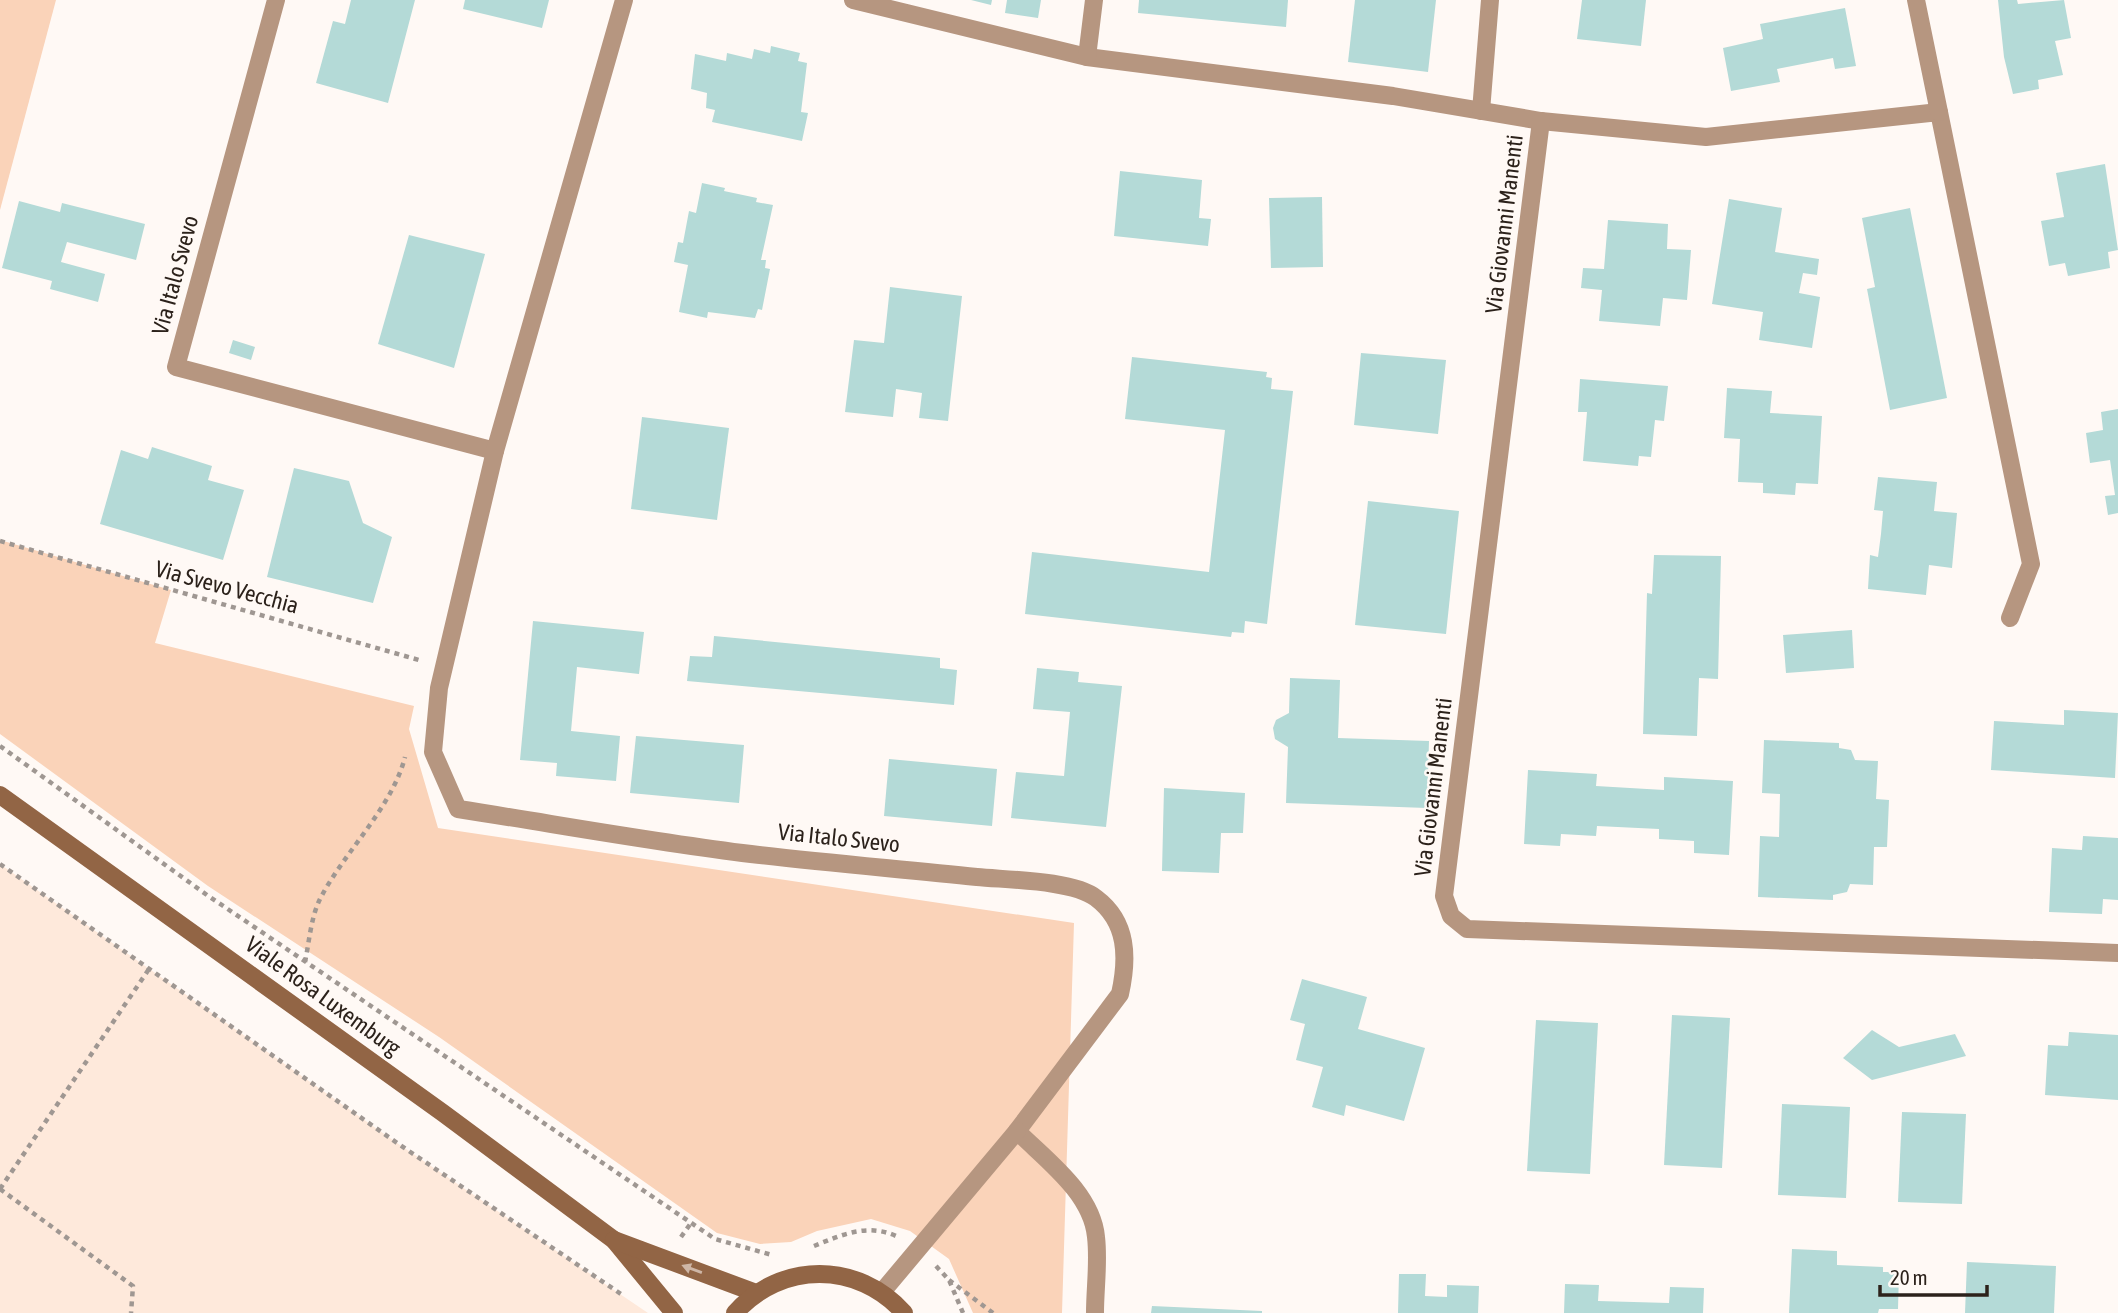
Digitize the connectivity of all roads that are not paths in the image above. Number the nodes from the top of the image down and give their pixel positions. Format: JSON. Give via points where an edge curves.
{"nodes":[{"id":1,"x":276,"y":0,"type":"edge"},
{"id":2,"x":624,"y":0,"type":"edge"},
{"id":3,"x":853,"y":0,"type":"edge"},
{"id":4,"x":1094,"y":0,"type":"edge"},
{"id":5,"x":1490,"y":0,"type":"edge"},
{"id":6,"x":1916,"y":0,"type":"edge"},
{"id":7,"x":1087,"y":57,"type":"junction"},
{"id":8,"x":1481,"y":111,"type":"junction"},
{"id":9,"x":1938,"y":112,"type":"junction"},
{"id":10,"x":1542,"y":121,"type":"junction"},
{"id":11,"x":495,"y":451,"type":"junction"},
{"id":12,"x":2010,"y":618,"type":"dead end"},
{"id":13,"x":0,"y":795,"type":"edge"},
{"id":14,"x":2118,"y":953,"type":"edge"},
{"id":15,"x":1017,"y":1130,"type":"junction"},
{"id":16,"x":614,"y":1240,"type":"junction"},
{"id":17,"x":881,"y":1292,"type":"junction"},
{"id":18,"x":756,"y":1293,"type":"junction"},
{"id":19,"x":674,"y":1313,"type":"edge"},
{"id":20,"x":735,"y":1313,"type":"edge"},
{"id":21,"x":904,"y":1313,"type":"edge"},
{"id":22,"x":1095,"y":1313,"type":"edge"}],
"edges":[{"from":1,"to":11,"type":"street","name":"Via Italo Svevo","via":[[176,367]]},
{"from":2,"to":11,"type":"street","name":"Via Italo Svevo"},
{"from":3,"to":7,"type":"street","name":"Via Giovanni Manenti"},
{"from":4,"to":7,"type":"street"},
{"from":5,"to":8,"type":"street","name":"Via Giovanni Manenti"},
{"from":6,"to":9,"type":"street"},
{"from":7,"to":8,"type":"street","name":"Via Giovanni Manenti"},
{"from":8,"to":10,"type":"street","name":"Via Giovanni Manenti"},
{"from":9,"to":10,"type":"street","name":"Via Giovanni Manenti","via":[[1706,137]]},
{"from":9,"to":12,"type":"street","via":[[2031,564]]},
{"from":10,"to":14,"type":"street","name":"Via Giovanni Manenti","via":[[1444,896],[1451,916],[1466,929]]},
{"from":11,"to":15,"type":"street","name":"Via Italo Svevo","via":[[444,667],[433,751],[458,809],[749,854],[1019,881],[1094,896],[1113,914],[1123,937],[1126,966],[1120,994]]},
{"from":13,"to":16,"type":"street","name":"Viale Rosa Luxemburg"},
{"from":15,"to":17,"type":"street"},
{"from":15,"to":22,"type":"street","via":[[1076,1190],[1089,1211],[1096,1236]]},
{"from":18,"to":16,"type":"street","name":"Viale Rosa Luxemburg","one_way":true},
{"from":16,"to":19,"type":"street","name":"Viale Rosa Luxemburg"},
{"from":17,"to":18,"type":"street","via":[[833,1273],[807,1273],[782,1279]]},
{"from":17,"to":21,"type":"street"},
{"from":18,"to":20,"type":"street"}]}
